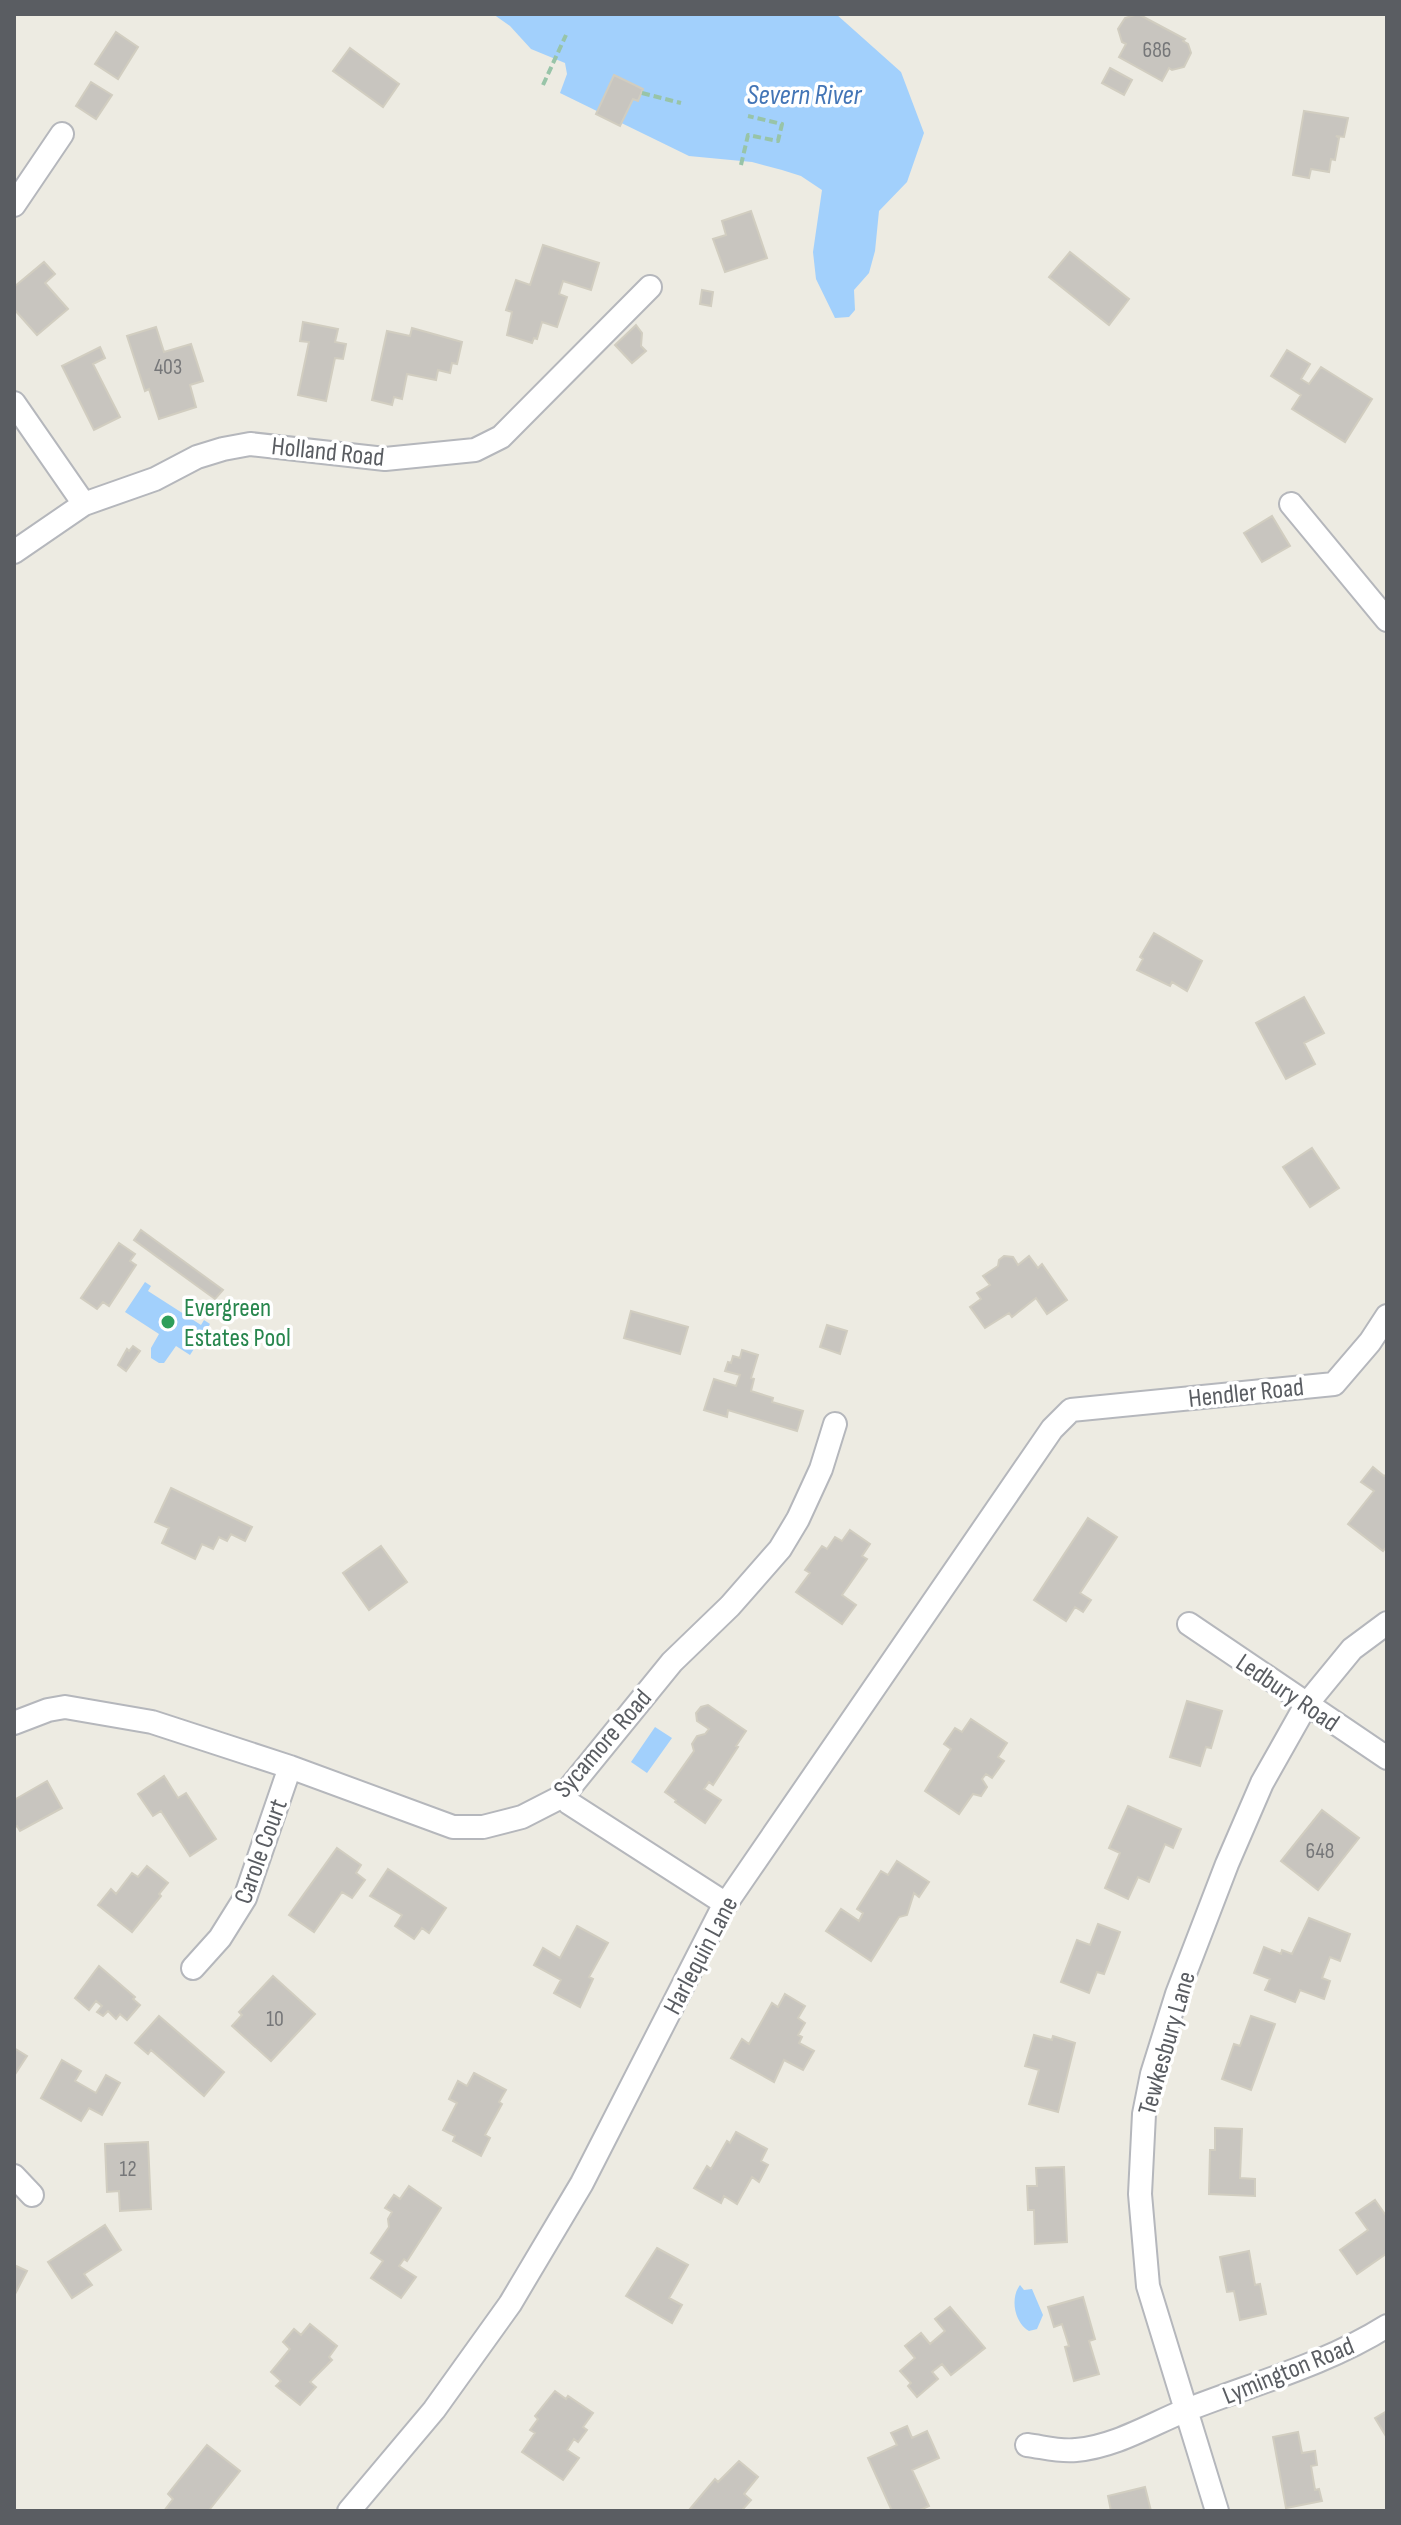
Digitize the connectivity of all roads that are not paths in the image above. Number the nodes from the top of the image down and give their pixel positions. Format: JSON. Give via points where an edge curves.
{"nodes":[{"id":1,"x":62,"y":134,"type":"dead end"},
{"id":2,"x":14,"y":205,"type":"edge"},
{"id":3,"x":650,"y":287,"type":"dead end"},
{"id":4,"x":14,"y":403,"type":"edge"},
{"id":5,"x":84,"y":504,"type":"junction"},
{"id":6,"x":1291,"y":504,"type":"dead end"},
{"id":7,"x":14,"y":552,"type":"edge"},
{"id":8,"x":1387,"y":620,"type":"edge"},
{"id":9,"x":1387,"y":1316,"type":"edge"},
{"id":10,"x":1071,"y":1410,"type":"joint"},
{"id":11,"x":835,"y":1424,"type":"dead end"},
{"id":12,"x":1387,"y":1623,"type":"edge"},
{"id":13,"x":1189,"y":1624,"type":"dead end"},
{"id":14,"x":1306,"y":1705,"type":"junction"},
{"id":15,"x":14,"y":1723,"type":"edge"},
{"id":16,"x":1387,"y":1758,"type":"edge"},
{"id":17,"x":290,"y":1767,"type":"junction"},
{"id":18,"x":563,"y":1796,"type":"junction"},
{"id":19,"x":726,"y":1904,"type":"junction"},
{"id":20,"x":193,"y":1968,"type":"dead end"},
{"id":21,"x":14,"y":2176,"type":"edge"},
{"id":22,"x":32,"y":2195,"type":"dead end"},
{"id":23,"x":1387,"y":2326,"type":"edge"},
{"id":24,"x":1186,"y":2410,"type":"junction"},
{"id":25,"x":1027,"y":2445,"type":"dead end"},
{"id":26,"x":349,"y":2511,"type":"edge"},
{"id":27,"x":1217,"y":2511,"type":"edge"}],
"edges":[{"from":1,"to":2,"type":"street"},
{"from":3,"to":5,"type":"street","name":"Holland Road","via":[[501,437],[475,450],[385,459],[250,444],[197,457],[155,479]]},
{"from":4,"to":5,"type":"street"},
{"from":5,"to":7,"type":"street","name":"Holland Road"},
{"from":6,"to":8,"type":"street"},
{"from":9,"to":10,"type":"street","name":"Hendler Road","via":[[1334,1384]]},
{"from":10,"to":19,"type":"street","name":"Harlequin Lane","via":[[1052,1429]]},
{"from":11,"to":18,"type":"street","name":"Sycamore Road","via":[[821,1469],[780,1549],[672,1662]]},
{"from":12,"to":14,"type":"street","name":"Tewkesbury Lane","via":[[1352,1649]]},
{"from":13,"to":14,"type":"street","name":"Ledbury Road"},
{"from":14,"to":16,"type":"street","name":"Ledbury Road"},
{"from":14,"to":24,"type":"street","name":"Tewkesbury Lane","via":[[1262,1783],[1227,1864],[1177,1994],[1144,2114],[1140,2194],[1148,2286]]},
{"from":15,"to":17,"type":"street","name":"Sycamore Road","via":[[65,1707],[152,1722]]},
{"from":17,"to":18,"type":"street","name":"Sycamore Road","via":[[453,1827],[483,1827],[522,1817]]},
{"from":17,"to":20,"type":"street","name":"Carole Court","via":[[245,1898]]},
{"from":18,"to":19,"type":"street"},
{"from":19,"to":26,"type":"street","name":"Harlequin Lane","via":[[582,2183],[510,2304],[434,2410]]},
{"from":21,"to":22,"type":"street"},
{"from":23,"to":24,"type":"street","name":"Lymington Road","via":[[1290,2372]]},
{"from":24,"to":25,"type":"street","name":"Lymington Road","via":[[1106,2444],[1075,2451]]},
{"from":24,"to":27,"type":"street","name":"Tewkesbury Lane"}]}
